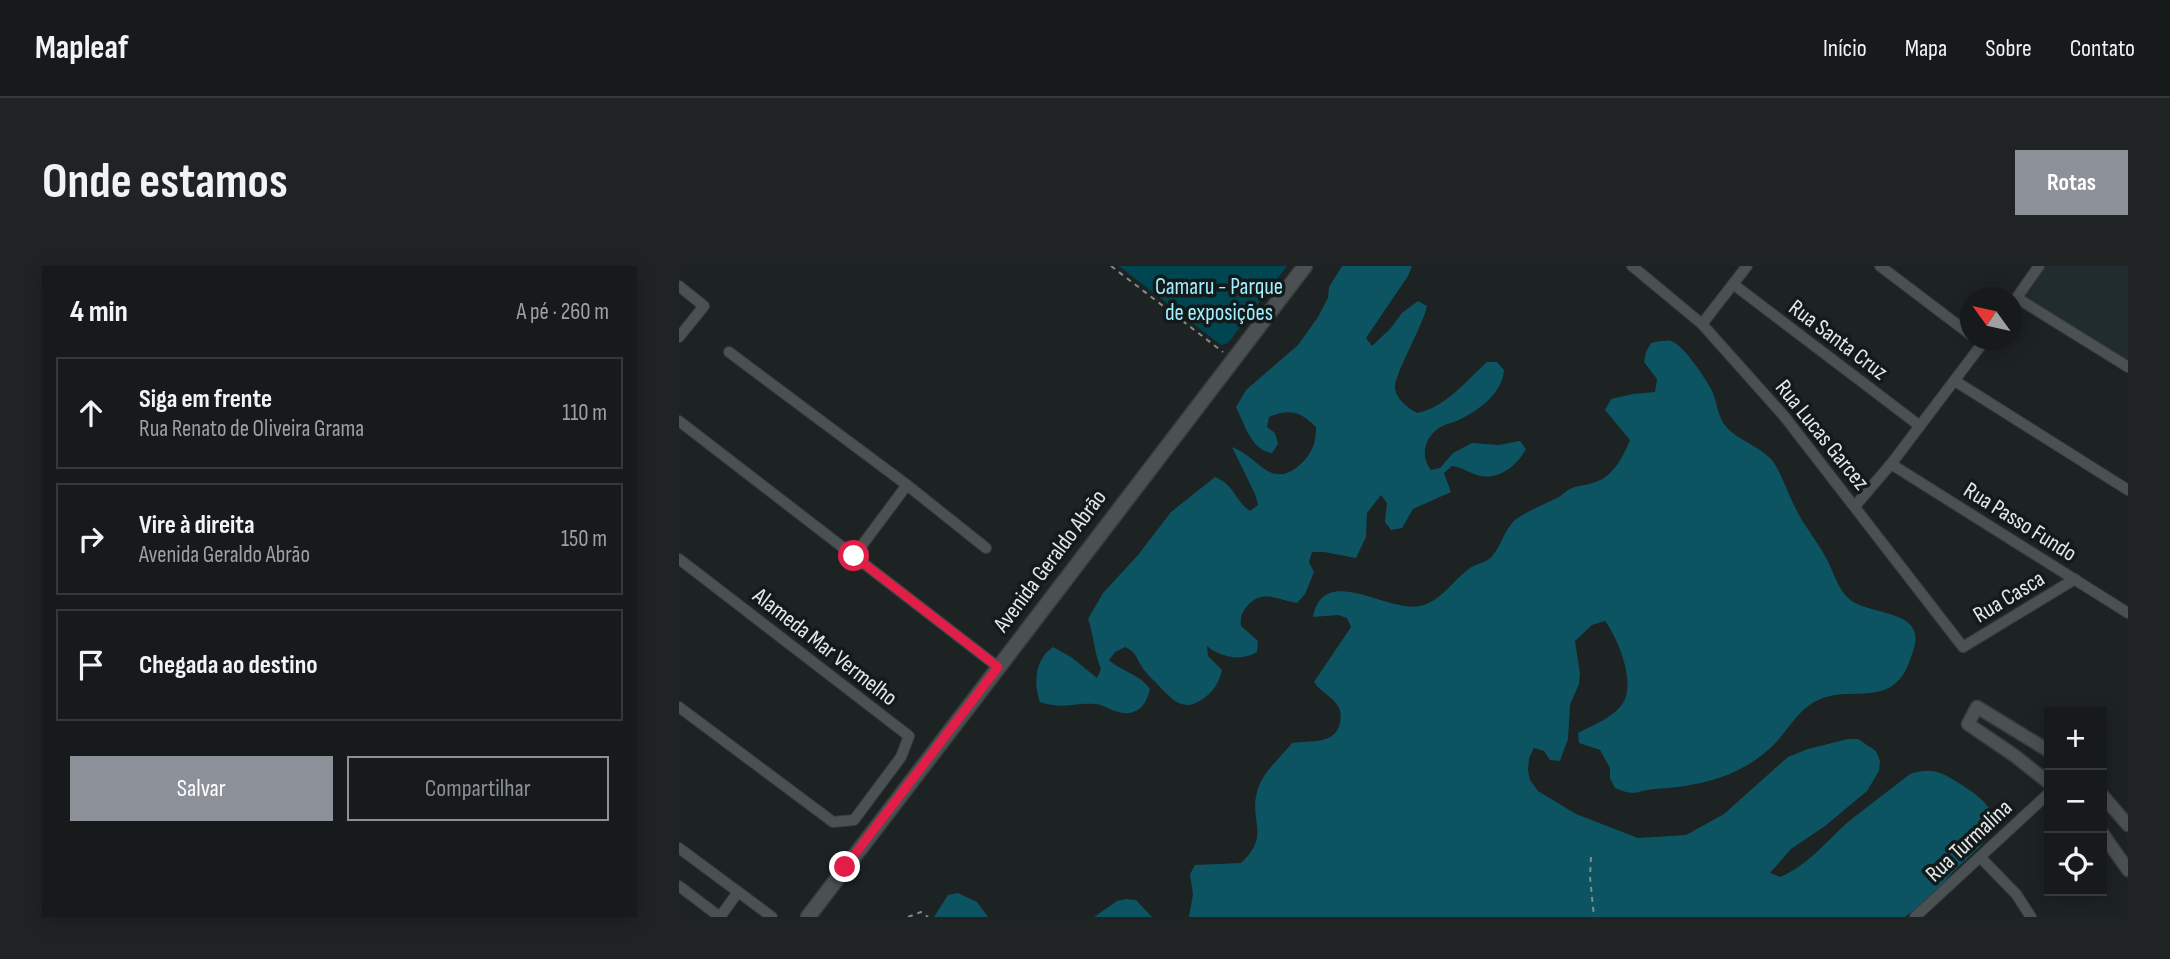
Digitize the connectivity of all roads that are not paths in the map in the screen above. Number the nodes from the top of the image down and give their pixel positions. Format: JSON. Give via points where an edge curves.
{"nodes":[{"id":1,"x":1305,"y":266,"type":"edge"},
{"id":2,"x":1632,"y":266,"type":"edge"},
{"id":3,"x":1747,"y":266,"type":"edge"},
{"id":4,"x":1880,"y":266,"type":"edge"},
{"id":5,"x":2039,"y":266,"type":"edge"},
{"id":6,"x":1733,"y":284,"type":"junction"},
{"id":7,"x":679,"y":286,"type":"edge"},
{"id":8,"x":2023,"y":289,"type":"edge"},
{"id":9,"x":2023,"y":305,"type":"edge"},
{"id":10,"x":1702,"y":324,"type":"junction"},
{"id":11,"x":1960,"y":327,"type":"edge"},
{"id":12,"x":679,"y":337,"type":"edge"},
{"id":13,"x":1975,"y":350,"type":"edge"},
{"id":14,"x":729,"y":352,"type":"dead end"},
{"id":15,"x":2128,"y":367,"type":"edge"},
{"id":16,"x":1955,"y":381,"type":"junction"},
{"id":17,"x":679,"y":421,"type":"edge"},
{"id":18,"x":1920,"y":426,"type":"junction"},
{"id":19,"x":1891,"y":464,"type":"junction"},
{"id":20,"x":907,"y":485,"type":"junction"},
{"id":21,"x":2128,"y":490,"type":"edge"},
{"id":22,"x":1855,"y":506,"type":"junction"},
{"id":23,"x":986,"y":548,"type":"dead end"},
{"id":24,"x":854,"y":556,"type":"junction"},
{"id":25,"x":679,"y":559,"type":"edge"},
{"id":26,"x":2075,"y":579,"type":"junction"},
{"id":27,"x":2128,"y":613,"type":"edge"},
{"id":28,"x":1963,"y":647,"type":"joint"},
{"id":29,"x":998,"y":667,"type":"junction"},
{"id":30,"x":679,"y":706,"type":"edge"},
{"id":31,"x":2044,"y":748,"type":"edge"},
{"id":32,"x":2044,"y":779,"type":"edge"},
{"id":33,"x":2044,"y":798,"type":"edge"},
{"id":34,"x":2107,"y":800,"type":"edge"},
{"id":35,"x":2128,"y":823,"type":"edge"},
{"id":36,"x":2107,"y":840,"type":"edge"},
{"id":37,"x":679,"y":848,"type":"edge"},
{"id":38,"x":1980,"y":857,"type":"junction"},
{"id":39,"x":2128,"y":870,"type":"edge"},
{"id":40,"x":679,"y":886,"type":"edge"},
{"id":41,"x":738,"y":892,"type":"junction"},
{"id":42,"x":720,"y":917,"type":"edge"},
{"id":43,"x":772,"y":917,"type":"edge"},
{"id":44,"x":808,"y":917,"type":"edge"},
{"id":45,"x":1915,"y":917,"type":"edge"},
{"id":46,"x":2031,"y":917,"type":"edge"}],
"edges":[{"from":1,"to":29,"type":"main road","name":"Avenida Geraldo Abrão"},
{"from":2,"to":10,"type":"street","name":"Rua Lucas Garcez"},
{"from":3,"to":6,"type":"street"},
{"from":4,"to":11,"type":"street"},
{"from":5,"to":8,"type":"street"},
{"from":6,"to":10,"type":"street"},
{"from":6,"to":18,"type":"street","name":"Rua Santa Cruz"},
{"from":7,"to":12,"type":"street","via":[[704,306]]},
{"from":9,"to":15,"type":"street"},
{"from":10,"to":22,"type":"street","name":"Rua Lucas Garcez","via":[[1784,416]]},
{"from":13,"to":16,"type":"street"},
{"from":14,"to":20,"type":"street"},
{"from":16,"to":18,"type":"street"},
{"from":16,"to":21,"type":"street"},
{"from":17,"to":24,"type":"street"},
{"from":18,"to":19,"type":"street"},
{"from":19,"to":22,"type":"street"},
{"from":19,"to":26,"type":"street","name":"Rua Passo Fundo"},
{"from":20,"to":23,"type":"street"},
{"from":20,"to":24,"type":"street"},
{"from":22,"to":28,"type":"street","name":"Rua Lucas Garcez"},
{"from":24,"to":29,"type":"street"},
{"from":25,"to":30,"type":"street","name":"Alameda Mar Vermelho","via":[[909,736],[901,757],[854,820],[833,822]]},
{"from":26,"to":27,"type":"street","name":"Rua Passo Fundo"},
{"from":26,"to":28,"type":"street","name":"Rua Casca"},
{"from":29,"to":44,"type":"main road","name":"Avenida Geraldo Abrão"},
{"from":31,"to":32,"type":"street","via":[[1977,707],[1968,724]]},
{"from":33,"to":38,"type":"street","name":"Rua Turmalina"},
{"from":34,"to":35,"type":"street"},
{"from":36,"to":39,"type":"street"},
{"from":37,"to":41,"type":"street"},
{"from":38,"to":45,"type":"street","name":"Rua Turmalina"},
{"from":38,"to":46,"type":"street"},
{"from":40,"to":42,"type":"street"},
{"from":41,"to":42,"type":"street"},
{"from":41,"to":43,"type":"street"}]}
